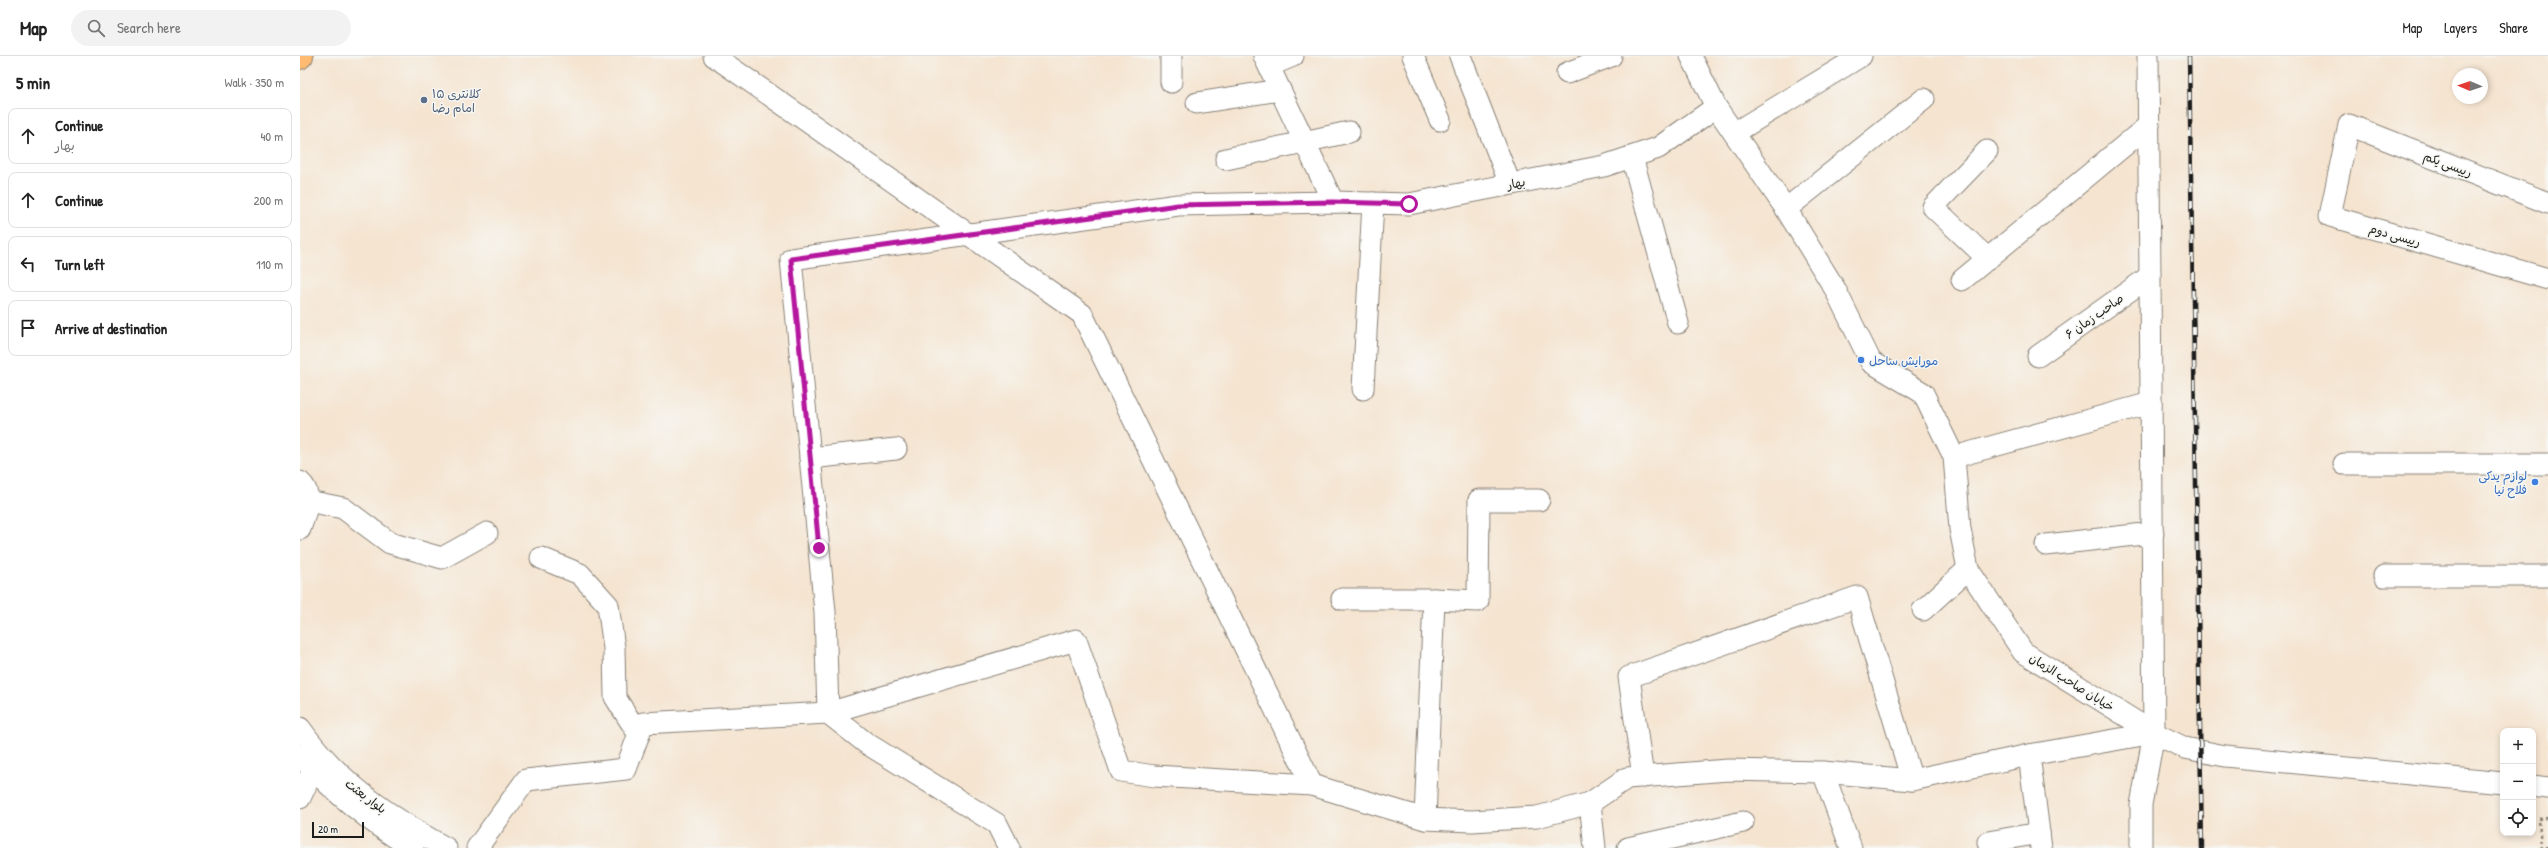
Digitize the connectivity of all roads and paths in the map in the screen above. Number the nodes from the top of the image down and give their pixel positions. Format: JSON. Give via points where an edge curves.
{"nodes":[{"id":1,"x":714,"y":56,"type":"edge"},
{"id":2,"x":1172,"y":56,"type":"edge"},
{"id":3,"x":1293,"y":56,"type":"edge"},
{"id":4,"x":1413,"y":56,"type":"edge"},
{"id":5,"x":1460,"y":56,"type":"edge"},
{"id":6,"x":1611,"y":56,"type":"edge"},
{"id":7,"x":1691,"y":56,"type":"edge"},
{"id":8,"x":1861,"y":56,"type":"edge"},
{"id":9,"x":2148,"y":56,"type":"edge"},
{"id":10,"x":1267,"y":61,"type":"edge"},
{"id":11,"x":1567,"y":73,"type":"dead end"},
{"id":12,"x":1171,"y":82,"type":"dead end"},
{"id":13,"x":1280,"y":90,"type":"junction"},
{"id":14,"x":1924,"y":99,"type":"dead end"},
{"id":15,"x":1197,"y":103,"type":"dead end"},
{"id":16,"x":1716,"y":107,"type":"junction"},
{"id":17,"x":1440,"y":120,"type":"dead end"},
{"id":18,"x":2149,"y":125,"type":"junction"},
{"id":19,"x":2349,"y":125,"type":"joint"},
{"id":20,"x":1349,"y":132,"type":"dead end"},
{"id":21,"x":1734,"y":133,"type":"junction"},
{"id":22,"x":1304,"y":140,"type":"junction"},
{"id":23,"x":1986,"y":151,"type":"dead end"},
{"id":24,"x":1632,"y":157,"type":"junction"},
{"id":25,"x":1226,"y":160,"type":"dead end"},
{"id":26,"x":1510,"y":184,"type":"junction"},
{"id":27,"x":1333,"y":202,"type":"junction"},
{"id":28,"x":1373,"y":203,"type":"junction"},
{"id":29,"x":2548,"y":203,"type":"edge"},
{"id":30,"x":1786,"y":209,"type":"junction"},
{"id":31,"x":970,"y":235,"type":"junction"},
{"id":32,"x":1988,"y":259,"type":"junction"},
{"id":33,"x":2150,"y":276,"type":"junction"},
{"id":34,"x":2548,"y":279,"type":"edge"},
{"id":35,"x":1962,"y":280,"type":"dead end"},
{"id":36,"x":1678,"y":323,"type":"dead end"},
{"id":37,"x":2038,"y":356,"type":"dead end"},
{"id":38,"x":1363,"y":389,"type":"dead end"},
{"id":39,"x":2152,"y":403,"type":"junction"},
{"id":40,"x":896,"y":450,"type":"dead end"},
{"id":41,"x":1954,"y":457,"type":"junction"},
{"id":42,"x":810,"y":458,"type":"junction"},
{"id":43,"x":2344,"y":464,"type":"dead end"},
{"id":44,"x":2548,"y":464,"type":"edge"},
{"id":45,"x":300,"y":482,"type":"edge"},
{"id":46,"x":1539,"y":500,"type":"dead end"},
{"id":47,"x":308,"y":501,"type":"junction"},
{"id":48,"x":300,"y":529,"type":"edge"},
{"id":49,"x":487,"y":533,"type":"dead end"},
{"id":50,"x":2153,"y":534,"type":"junction"},
{"id":51,"x":2046,"y":545,"type":"dead end"},
{"id":52,"x":541,"y":558,"type":"dead end"},
{"id":53,"x":1968,"y":569,"type":"junction"},
{"id":54,"x":2384,"y":576,"type":"dead end"},
{"id":55,"x":2548,"y":576,"type":"edge"},
{"id":56,"x":1342,"y":599,"type":"dead end"},
{"id":57,"x":1434,"y":599,"type":"junction"},
{"id":58,"x":1923,"y":610,"type":"dead end"},
{"id":59,"x":828,"y":713,"type":"junction"},
{"id":60,"x":300,"y":728,"type":"edge"},
{"id":61,"x":2154,"y":733,"type":"junction"},
{"id":62,"x":639,"y":735,"type":"junction"},
{"id":63,"x":2029,"y":755,"type":"junction"},
{"id":64,"x":307,"y":763,"type":"edge"},
{"id":65,"x":1823,"y":772,"type":"junction"},
{"id":66,"x":1643,"y":777,"type":"junction"},
{"id":67,"x":1912,"y":780,"type":"junction"},
{"id":68,"x":2500,"y":782,"type":"edge"},
{"id":69,"x":1312,"y":785,"type":"junction"},
{"id":70,"x":2536,"y":786,"type":"edge"},
{"id":71,"x":2548,"y":788,"type":"edge"},
{"id":72,"x":300,"y":798,"type":"edge"},
{"id":73,"x":1590,"y":803,"type":"junction"},
{"id":74,"x":2548,"y":818,"type":"edge"},
{"id":75,"x":1425,"y":819,"type":"junction"},
{"id":76,"x":1742,"y":822,"type":"dead end"},
{"id":77,"x":2040,"y":840,"type":"edge"},
{"id":78,"x":1988,"y":842,"type":"dead end"},
{"id":79,"x":2548,"y":847,"type":"edge"},
{"id":80,"x":413,"y":848,"type":"edge"},
{"id":81,"x":446,"y":848,"type":"edge"},
{"id":82,"x":477,"y":848,"type":"edge"},
{"id":83,"x":1009,"y":848,"type":"edge"},
{"id":84,"x":1595,"y":848,"type":"edge"},
{"id":85,"x":1628,"y":848,"type":"edge"},
{"id":86,"x":1851,"y":848,"type":"edge"},
{"id":87,"x":2141,"y":848,"type":"edge"},
{"id":88,"x":2541,"y":848,"type":"edge"}],
"edges":[{"from":1,"to":31,"type":"street"},
{"from":2,"to":12,"type":"street"},
{"from":3,"to":10,"type":"street"},
{"from":4,"to":17,"type":"street"},
{"from":5,"to":26,"type":"street"},
{"from":6,"to":11,"type":"street"},
{"from":7,"to":16,"type":"street"},
{"from":8,"to":21,"type":"street"},
{"from":9,"to":18,"type":"street"},
{"from":10,"to":13,"type":"street"},
{"from":13,"to":15,"type":"street"},
{"from":13,"to":22,"type":"street"},
{"from":14,"to":30,"type":"street"},
{"from":16,"to":21,"type":"street"},
{"from":16,"to":24,"type":"street","name":"بهار","via":[[1658,148]]},
{"from":18,"to":32,"type":"street"},
{"from":18,"to":33,"type":"street"},
{"from":19,"to":29,"type":"street","name":"رییسی یکم"},
{"from":19,"to":34,"type":"street","name":"رییسی دوم","via":[[2330,216]]},
{"from":20,"to":22,"type":"street"},
{"from":21,"to":30,"type":"street"},
{"from":22,"to":25,"type":"street"},
{"from":22,"to":27,"type":"street"},
{"from":23,"to":32,"type":"street","via":[[1933,207]]},
{"from":24,"to":26,"type":"street","name":"بهار","via":[[1604,166]]},
{"from":24,"to":36,"type":"street"},
{"from":26,"to":28,"type":"street","name":"بهار","via":[[1409,204]]},
{"from":27,"to":28,"type":"street","name":"بهار"},
{"from":27,"to":31,"type":"street","name":"بهار","via":[[1178,205]]},
{"from":28,"to":38,"type":"street"},
{"from":30,"to":41,"type":"street","via":[[1835,289],[1871,362],[1923,393]]},
{"from":31,"to":42,"type":"street","name":"بهار","via":[[791,259]]},
{"from":31,"to":69,"type":"street","via":[[1082,314]]},
{"from":32,"to":35,"type":"street"},
{"from":33,"to":37,"type":"street","name":"صاحب زمان ۶"},
{"from":33,"to":39,"type":"street"},
{"from":39,"to":41,"type":"street"},
{"from":39,"to":50,"type":"street"},
{"from":40,"to":42,"type":"street"},
{"from":41,"to":53,"type":"street","via":[[1960,529]]},
{"from":42,"to":59,"type":"street","via":[[825,612]]},
{"from":43,"to":44,"type":"street"},
{"from":45,"to":47,"type":"street","via":[[305,486]]},
{"from":46,"to":57,"type":"street","via":[[1479,500],[1478,601]]},
{"from":47,"to":48,"type":"street"},
{"from":47,"to":49,"type":"street","via":[[342,508],[390,543],[442,558]]},
{"from":50,"to":51,"type":"street"},
{"from":50,"to":61,"type":"street"},
{"from":52,"to":62,"type":"street","via":[[580,574],[608,604],[614,648],[615,697]]},
{"from":53,"to":58,"type":"street"},
{"from":53,"to":61,"type":"street","name":"خیابان صاحب الزمان","via":[[2023,652]]},
{"from":54,"to":55,"type":"street"},
{"from":56,"to":57,"type":"street"},
{"from":57,"to":75,"type":"street"},
{"from":59,"to":62,"type":"street","via":[[643,723]]},
{"from":59,"to":69,"type":"street","via":[[1076,640],[1121,771],[1154,776]]},
{"from":59,"to":83,"type":"street","via":[[866,743],[997,824]]},
{"from":60,"to":81,"type":"street","name":"بلوار بعثت","via":[[311,745],[344,780],[404,824]]},
{"from":61,"to":63,"type":"street"},
{"from":61,"to":68,"type":"street","name":"خیابان صاحب الزمان","via":[[2185,748],[2225,756]]},
{"from":61,"to":87,"type":"street","via":[[2141,805]]},
{"from":62,"to":82,"type":"street","via":[[626,769],[526,780]]},
{"from":63,"to":67,"type":"street"},
{"from":63,"to":77,"type":"street"},
{"from":64,"to":72,"type":"street"},
{"from":64,"to":80,"type":"street","name":"بلوار بعثت","via":[[333,792],[395,838]]},
{"from":65,"to":66,"type":"street","via":[[1728,770]]},
{"from":65,"to":67,"type":"street"},
{"from":65,"to":86,"type":"street"},
{"from":66,"to":67,"type":"street","via":[[1629,677],[1857,597]]},
{"from":66,"to":73,"type":"street","via":[[1627,778]]},
{"from":69,"to":75,"type":"street"},
{"from":70,"to":71,"type":"street"},
{"from":73,"to":75,"type":"street","via":[[1537,817],[1472,821]]},
{"from":73,"to":84,"type":"street"},
{"from":74,"to":88,"type":"path","via":[[2539,819]]},
{"from":76,"to":85,"type":"street"},
{"from":77,"to":78,"type":"street"},
{"from":79,"to":88,"type":"path"}]}
